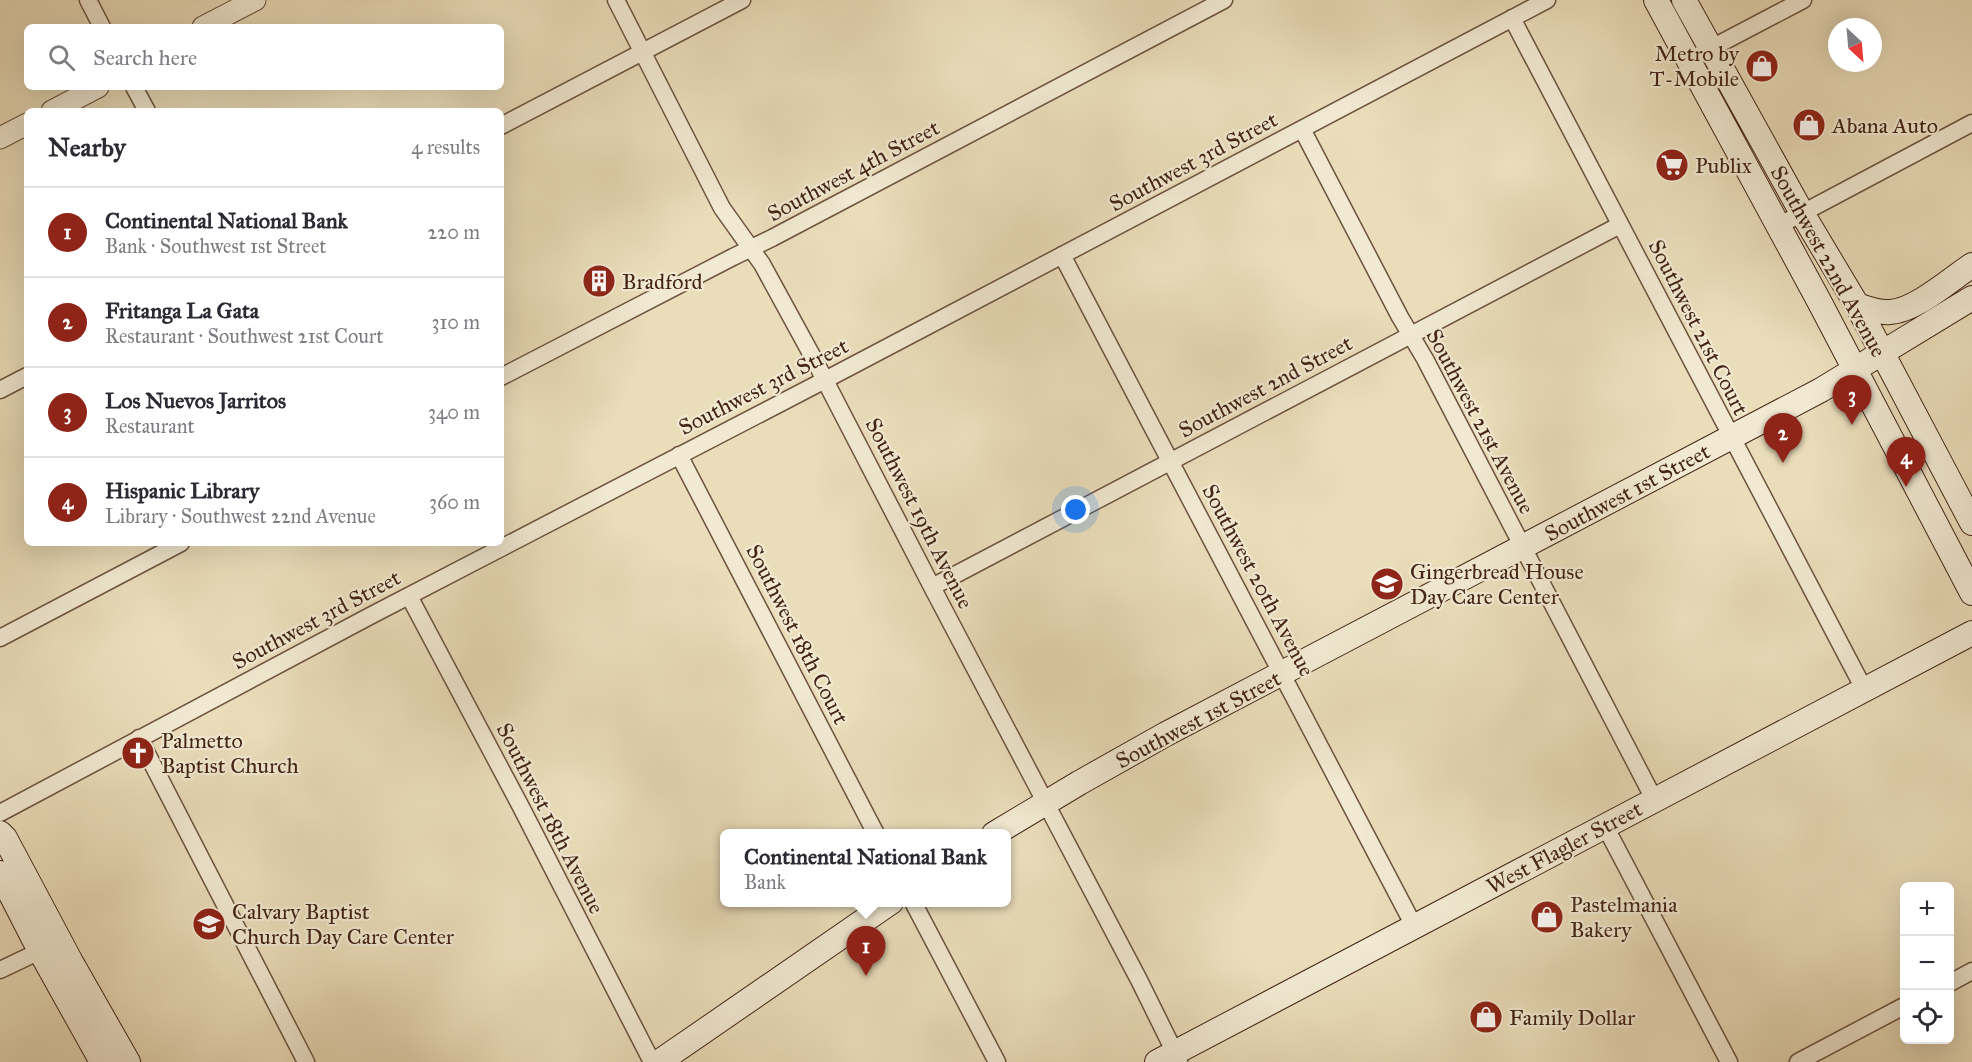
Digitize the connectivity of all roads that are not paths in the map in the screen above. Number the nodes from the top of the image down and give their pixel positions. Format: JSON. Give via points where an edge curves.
{"nodes":[{"id":1,"x":88,"y":0,"type":"edge"},
{"id":2,"x":255,"y":0,"type":"edge"},
{"id":3,"x":616,"y":0,"type":"edge"},
{"id":4,"x":742,"y":0,"type":"edge"},
{"id":5,"x":1224,"y":0,"type":"edge"},
{"id":6,"x":1547,"y":0,"type":"edge"},
{"id":7,"x":1656,"y":0,"type":"edge"},
{"id":8,"x":1684,"y":0,"type":"edge"},
{"id":9,"x":1803,"y":0,"type":"edge"},
{"id":10,"x":1512,"y":18,"type":"junction"},
{"id":11,"x":100,"y":24,"type":"edge"},
{"id":12,"x":209,"y":24,"type":"edge"},
{"id":13,"x":1710,"y":49,"type":"junction"},
{"id":14,"x":644,"y":51,"type":"junction"},
{"id":15,"x":1688,"y":60,"type":"junction"},
{"id":16,"x":92,"y":90,"type":"edge"},
{"id":17,"x":136,"y":90,"type":"edge"},
{"id":18,"x":58,"y":108,"type":"edge"},
{"id":19,"x":145,"y":108,"type":"edge"},
{"id":20,"x":1972,"y":123,"type":"edge"},
{"id":21,"x":504,"y":124,"type":"edge"},
{"id":22,"x":24,"y":126,"type":"edge"},
{"id":23,"x":1302,"y":129,"type":"junction"},
{"id":24,"x":0,"y":138,"type":"edge"},
{"id":25,"x":1802,"y":213,"type":"junction"},
{"id":26,"x":1620,"y":225,"type":"junction"},
{"id":27,"x":1778,"y":226,"type":"junction"},
{"id":28,"x":751,"y":248,"type":"junction"},
{"id":29,"x":1062,"y":255,"type":"junction"},
{"id":30,"x":1972,"y":265,"type":"edge"},
{"id":31,"x":1972,"y":298,"type":"edge"},
{"id":32,"x":1857,"y":305,"type":"junction"},
{"id":33,"x":1411,"y":335,"type":"junction"},
{"id":34,"x":1882,"y":354,"type":"junction"},
{"id":35,"x":1855,"y":371,"type":"junction"},
{"id":36,"x":504,"y":375,"type":"edge"},
{"id":37,"x":24,"y":378,"type":"edge"},
{"id":38,"x":825,"y":380,"type":"junction"},
{"id":39,"x":0,"y":390,"type":"edge"},
{"id":40,"x":1731,"y":437,"type":"junction"},
{"id":41,"x":679,"y":455,"type":"junction"},
{"id":42,"x":1171,"y":461,"type":"junction"},
{"id":43,"x":1972,"y":524,"type":"edge"},
{"id":44,"x":175,"y":546,"type":"edge"},
{"id":45,"x":1522,"y":547,"type":"junction"},
{"id":46,"x":932,"y":587,"type":"junction"},
{"id":47,"x":1972,"y":592,"type":"edge"},
{"id":48,"x":409,"y":596,"type":"junction"},
{"id":49,"x":1972,"y":633,"type":"edge"},
{"id":50,"x":0,"y":638,"type":"edge"},
{"id":51,"x":1282,"y":673,"type":"junction"},
{"id":52,"x":1864,"y":689,"type":"junction"},
{"id":53,"x":139,"y":738,"type":"junction"},
{"id":54,"x":1654,"y":799,"type":"junction"},
{"id":55,"x":1046,"y":802,"type":"junction"},
{"id":56,"x":0,"y":813,"type":"edge"},
{"id":57,"x":1605,"y":826,"type":"junction"},
{"id":58,"x":873,"y":829,"type":"edge"},
{"id":59,"x":1002,"y":829,"type":"edge"},
{"id":60,"x":0,"y":833,"type":"edge"},
{"id":61,"x":0,"y":873,"type":"edge"},
{"id":62,"x":885,"y":907,"type":"edge"},
{"id":63,"x":915,"y":907,"type":"edge"},
{"id":64,"x":1414,"y":926,"type":"junction"},
{"id":65,"x":40,"y":951,"type":"junction"},
{"id":66,"x":71,"y":962,"type":"junction"},
{"id":67,"x":0,"y":970,"type":"edge"},
{"id":68,"x":1972,"y":971,"type":"edge"},
{"id":69,"x":1954,"y":981,"type":"edge"},
{"id":70,"x":1900,"y":1009,"type":"edge"},
{"id":71,"x":1170,"y":1059,"type":"edge"},
{"id":72,"x":102,"y":1062,"type":"edge"},
{"id":73,"x":128,"y":1062,"type":"edge"},
{"id":74,"x":306,"y":1062,"type":"edge"},
{"id":75,"x":652,"y":1062,"type":"edge"},
{"id":76,"x":659,"y":1062,"type":"edge"},
{"id":77,"x":997,"y":1062,"type":"edge"},
{"id":78,"x":1729,"y":1062,"type":"edge"},
{"id":79,"x":1798,"y":1062,"type":"edge"}],
"edges":[{"from":1,"to":11,"type":"street"},
{"from":2,"to":12,"type":"street"},
{"from":3,"to":14,"type":"street","name":"Southwest 19th Avenue"},
{"from":4,"to":14,"type":"street"},
{"from":5,"to":28,"type":"street","name":"Southwest 4th Street"},
{"from":6,"to":10,"type":"street","name":"Southwest 3rd Street"},
{"from":7,"to":15,"type":"main road","name":"Southwest 22nd Avenue"},
{"from":8,"to":13,"type":"main road","name":"Southwest 22nd Avenue"},
{"from":9,"to":13,"type":"street"},
{"from":10,"to":23,"type":"street","name":"Southwest 3rd Street"},
{"from":10,"to":26,"type":"street","name":"Southwest 21st Court"},
{"from":13,"to":15,"type":"street"},
{"from":13,"to":25,"type":"main road","name":"Southwest 22nd Avenue"},
{"from":14,"to":21,"type":"street"},
{"from":14,"to":28,"type":"street","name":"Southwest 19th Avenue","via":[[722,208]]},
{"from":15,"to":27,"type":"main road","name":"Southwest 22nd Avenue"},
{"from":16,"to":18,"type":"street"},
{"from":17,"to":19,"type":"street"},
{"from":20,"to":25,"type":"street"},
{"from":22,"to":24,"type":"street"},
{"from":23,"to":29,"type":"street","name":"Southwest 3rd Street"},
{"from":23,"to":33,"type":"street","name":"Southwest 21st Avenue"},
{"from":25,"to":27,"type":"street"},
{"from":25,"to":32,"type":"main road","name":"Southwest 22nd Avenue"},
{"from":26,"to":33,"type":"street","name":"Southwest 2nd Street"},
{"from":26,"to":40,"type":"street","name":"Southwest 21st Court"},
{"from":27,"to":35,"type":"main road","name":"Southwest 22nd Avenue"},
{"from":28,"to":36,"type":"street","name":"Southwest 4th Street"},
{"from":28,"to":38,"type":"street","name":"Southwest 19th Avenue"},
{"from":29,"to":38,"type":"street","name":"Southwest 3rd Street"},
{"from":29,"to":42,"type":"street","name":"Southwest 20th Avenue"},
{"from":30,"to":32,"type":"main road","via":[[1901,310],[1885,312]]},
{"from":31,"to":34,"type":"main road","name":"Southwest 1st Street"},
{"from":32,"to":34,"type":"main road","name":"Southwest 22nd Avenue"},
{"from":33,"to":42,"type":"street","name":"Southwest 2nd Street"},
{"from":33,"to":45,"type":"street","name":"Southwest 21st Avenue"},
{"from":34,"to":35,"type":"main road","name":"Southwest 1st Street"},
{"from":34,"to":43,"type":"main road","name":"Southwest 22nd Avenue"},
{"from":35,"to":40,"type":"main road","name":"Southwest 1st Street"},
{"from":35,"to":47,"type":"main road","name":"Southwest 22nd Avenue"},
{"from":37,"to":39,"type":"street"},
{"from":38,"to":41,"type":"street","name":"Southwest 3rd Street"},
{"from":38,"to":46,"type":"street","name":"Southwest 19th Avenue"},
{"from":40,"to":45,"type":"main road","name":"Southwest 1st Street"},
{"from":40,"to":52,"type":"street","name":"Southwest 21st Court"},
{"from":41,"to":48,"type":"street","name":"Southwest 3rd Street"},
{"from":41,"to":58,"type":"street","name":"Southwest 18th Court"},
{"from":42,"to":46,"type":"street","name":"Southwest 2nd Street"},
{"from":42,"to":51,"type":"street","name":"Southwest 20th Avenue"},
{"from":44,"to":50,"type":"street"},
{"from":45,"to":51,"type":"main road","name":"Southwest 1st Street"},
{"from":45,"to":54,"type":"street","name":"Southwest 21st Avenue"},
{"from":46,"to":55,"type":"street","name":"Southwest 19th Avenue"},
{"from":48,"to":53,"type":"street","name":"Southwest 3rd Street"},
{"from":48,"to":75,"type":"street","name":"Southwest 18th Avenue"},
{"from":49,"to":52,"type":"main road","name":"West Flagler Street"},
{"from":51,"to":55,"type":"main road","name":"Southwest 1st Street"},
{"from":51,"to":64,"type":"street","name":"Southwest 20th Avenue"},
{"from":52,"to":54,"type":"main road","name":"West Flagler Street"},
{"from":53,"to":56,"type":"street","name":"Southwest 3rd Street"},
{"from":53,"to":74,"type":"street"},
{"from":54,"to":57,"type":"main road","name":"West Flagler Street"},
{"from":55,"to":59,"type":"main road","name":"Southwest 1st Street"},
{"from":55,"to":71,"type":"street","name":"Southwest 19th Avenue","via":[[1139,980]]},
{"from":57,"to":64,"type":"main road","name":"West Flagler Street"},
{"from":57,"to":78,"type":"street"},
{"from":60,"to":66,"type":"main road"},
{"from":61,"to":65,"type":"main road"},
{"from":62,"to":76,"type":"main road"},
{"from":63,"to":77,"type":"street"},
{"from":64,"to":71,"type":"main road","name":"West Flagler Street"},
{"from":65,"to":66,"type":"main road","via":[[51,951]]},
{"from":65,"to":67,"type":"street"},
{"from":65,"to":72,"type":"main road"},
{"from":66,"to":73,"type":"main road"},
{"from":68,"to":69,"type":"street"},
{"from":70,"to":79,"type":"street"}]}
